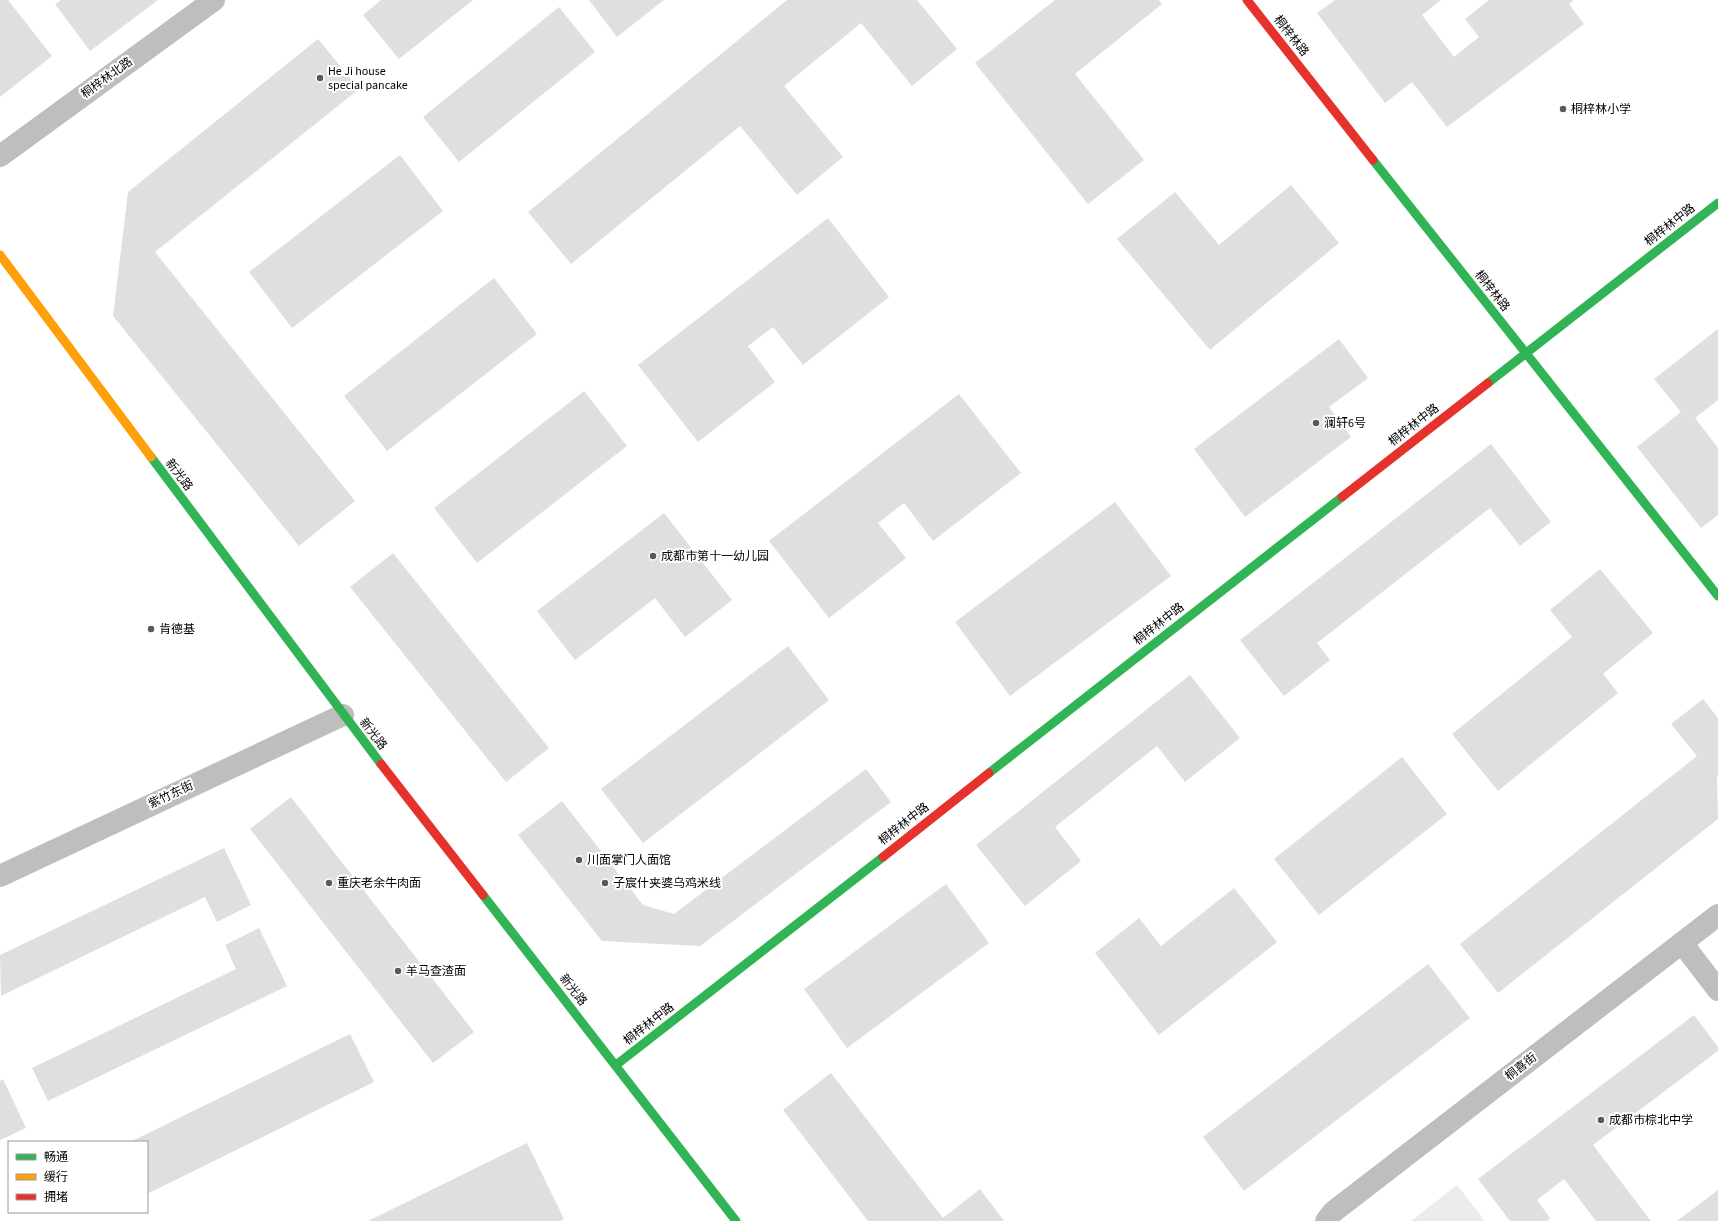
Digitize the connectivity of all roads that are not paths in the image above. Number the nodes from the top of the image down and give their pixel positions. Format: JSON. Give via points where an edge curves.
{"nodes":[{"id":1,"x":214,"y":0,"type":"edge"},
{"id":2,"x":1248,"y":0,"type":"edge"},
{"id":3,"x":0,"y":156,"type":"edge"},
{"id":4,"x":1718,"y":204,"type":"edge"},
{"id":5,"x":0,"y":255,"type":"edge"},
{"id":6,"x":1525,"y":353,"type":"junction"},
{"id":7,"x":1718,"y":596,"type":"edge"},
{"id":8,"x":343,"y":715,"type":"junction"},
{"id":9,"x":0,"y":876,"type":"edge"},
{"id":10,"x":1718,"y":915,"type":"edge"},
{"id":11,"x":1682,"y":943,"type":"junction"},
{"id":12,"x":1718,"y":990,"type":"edge"},
{"id":13,"x":616,"y":1065,"type":"junction"},
{"id":14,"x":736,"y":1221,"type":"edge"},
{"id":15,"x":1326,"y":1221,"type":"edge"}],
"edges":[{"from":1,"to":3,"type":"street","name":"桐梓林北路"},
{"from":2,"to":6,"type":"street","name":"桐梓林路"},
{"from":4,"to":6,"type":"street","name":"桐梓林中路"},
{"from":5,"to":8,"type":"street","name":"新光路"},
{"from":6,"to":7,"type":"street","name":"桐梓林路"},
{"from":6,"to":13,"type":"street","name":"桐梓林中路"},
{"from":8,"to":9,"type":"street","name":"紫竹东街"},
{"from":8,"to":13,"type":"street","name":"新光路"},
{"from":10,"to":11,"type":"street","name":"桐喜街"},
{"from":11,"to":12,"type":"street"},
{"from":11,"to":15,"type":"street","name":"桐喜街","via":[[1333,1212]]},
{"from":13,"to":14,"type":"street","name":"新光路"}]}
